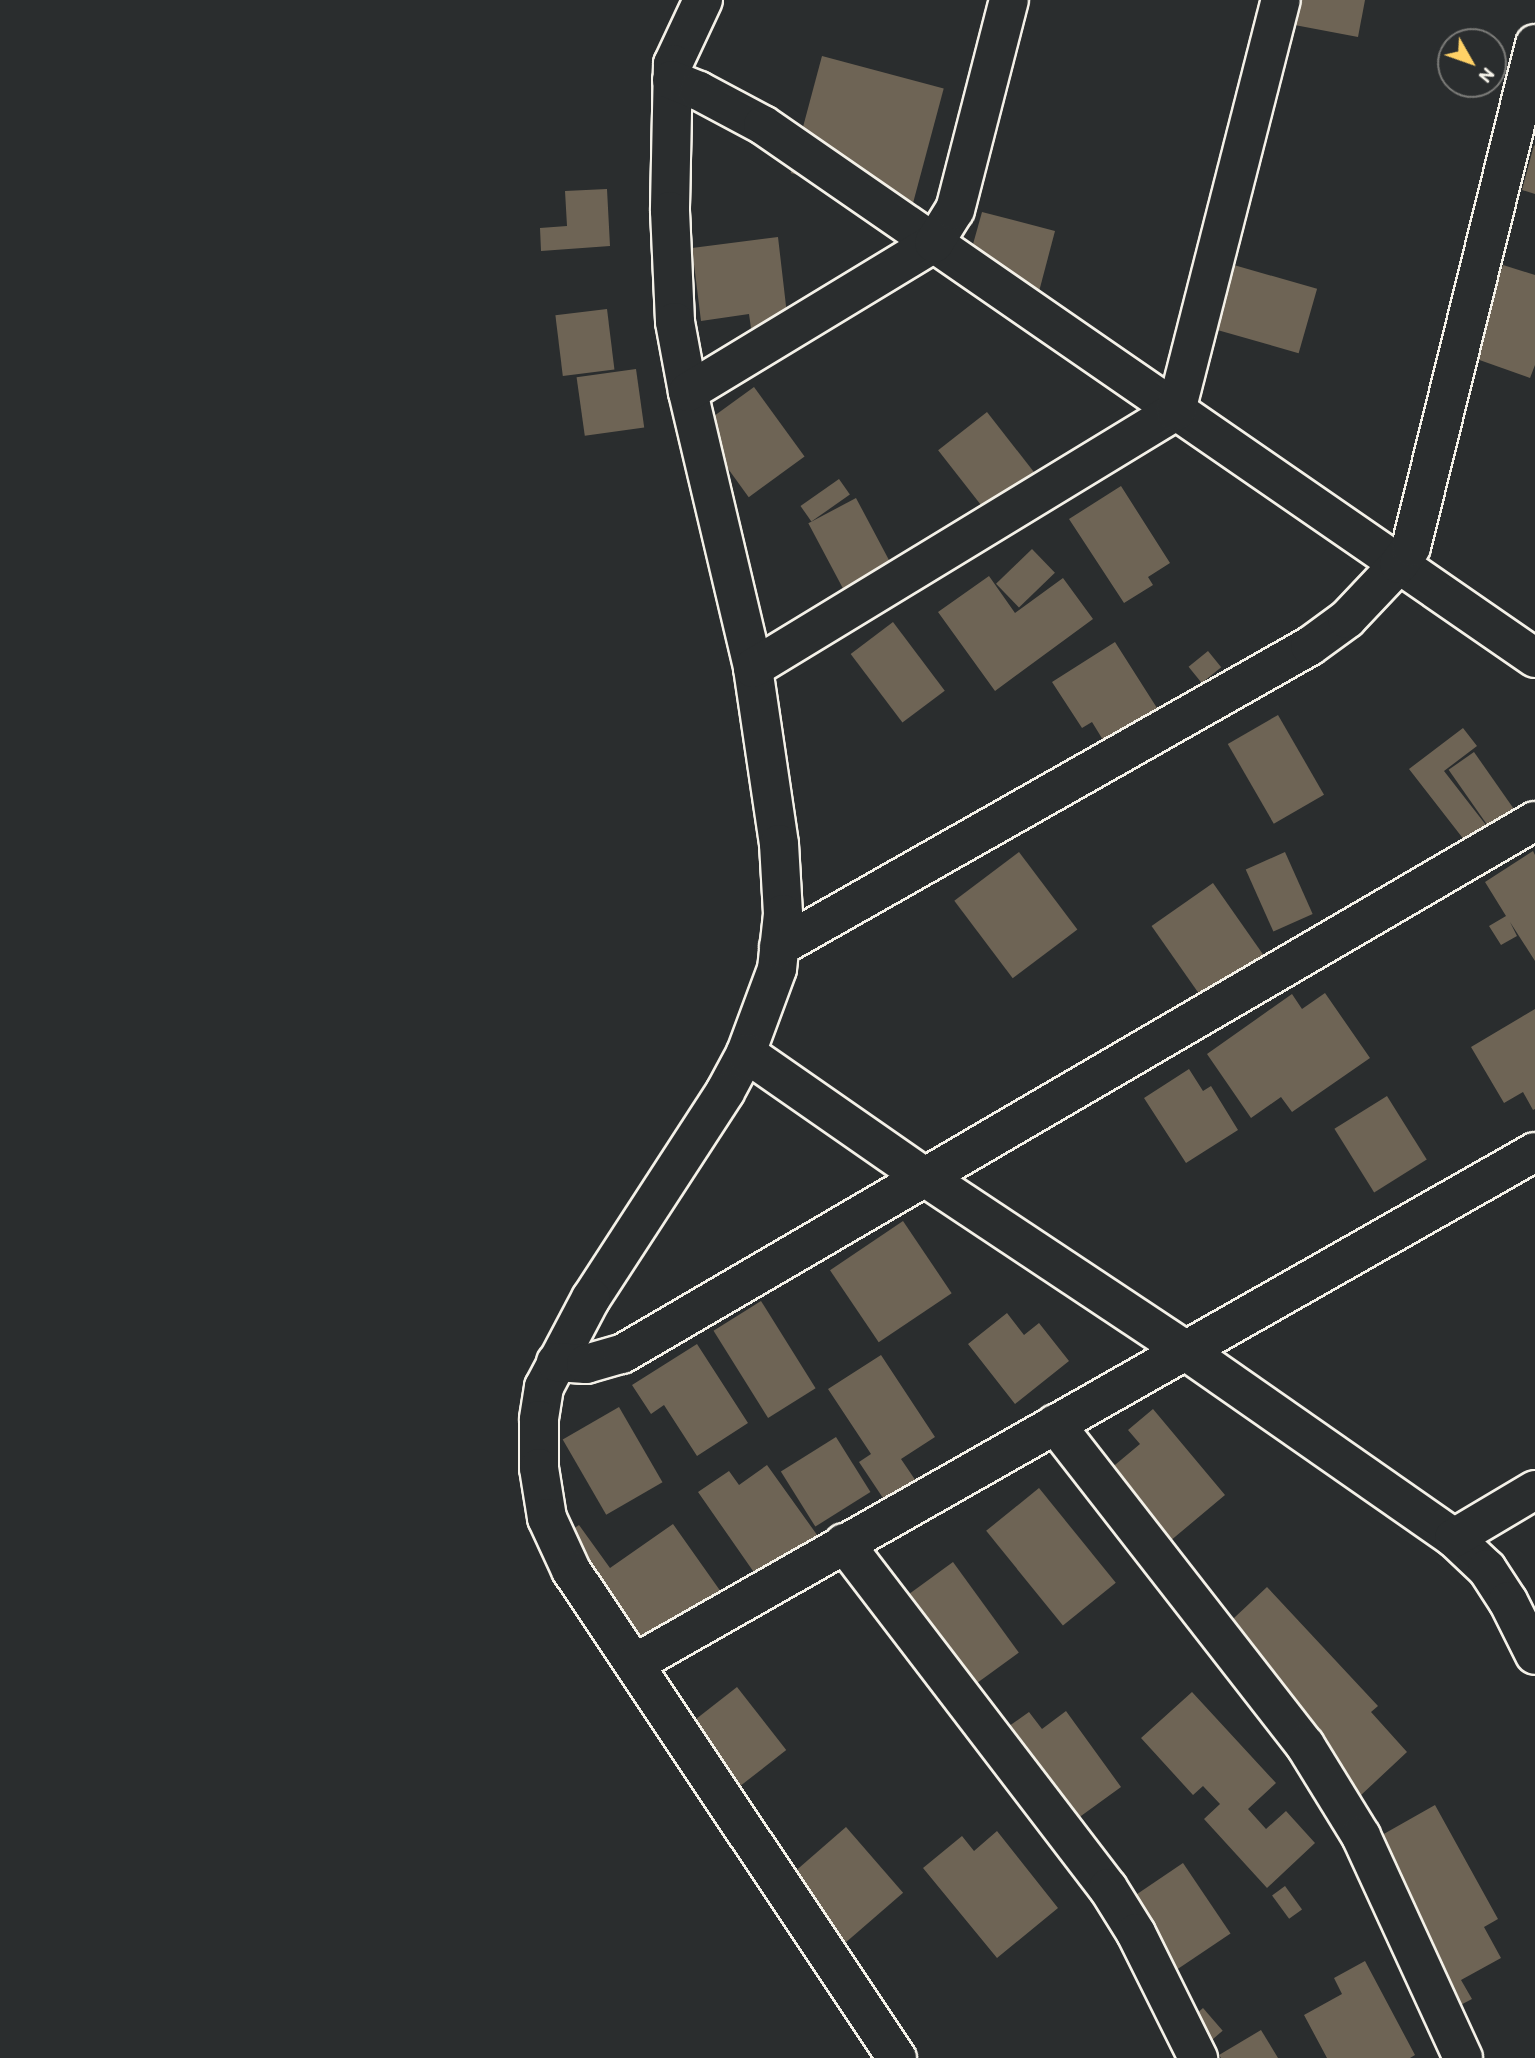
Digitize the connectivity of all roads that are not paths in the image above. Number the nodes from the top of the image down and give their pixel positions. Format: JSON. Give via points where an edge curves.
{"nodes":[{"id":1,"x":703,"y":0,"type":"edge"},
{"id":2,"x":1009,"y":0,"type":"edge"},
{"id":3,"x":1281,"y":0,"type":"edge"},
{"id":4,"x":1535,"y":44,"type":"edge"},
{"id":5,"x":672,"y":80,"type":"junction"},
{"id":6,"x":934,"y":243,"type":"junction"},
{"id":7,"x":688,"y":392,"type":"junction"},
{"id":8,"x":1176,"y":411,"type":"junction"},
{"id":9,"x":1399,"y":564,"type":"junction"},
{"id":10,"x":1535,"y":658,"type":"edge"},
{"id":11,"x":753,"y":668,"type":"junction"},
{"id":12,"x":1535,"y":821,"type":"edge"},
{"id":13,"x":779,"y":947,"type":"junction"},
{"id":14,"x":746,"y":1053,"type":"junction"},
{"id":15,"x":1535,"y":1152,"type":"edge"},
{"id":16,"x":926,"y":1178,"type":"junction"},
{"id":17,"x":1186,"y":1351,"type":"junction"},
{"id":18,"x":556,"y":1362,"type":"junction"},
{"id":19,"x":1055,"y":1424,"type":"junction"},
{"id":20,"x":1535,"y":1490,"type":"edge"},
{"id":21,"x":1454,"y":1538,"type":"junction"},
{"id":22,"x":844,"y":1543,"type":"junction"},
{"id":23,"x":1535,"y":1655,"type":"edge"},
{"id":24,"x":634,"y":1664,"type":"junction"},
{"id":25,"x":897,"y":2058,"type":"edge"},
{"id":26,"x":1198,"y":2058,"type":"edge"},
{"id":27,"x":1463,"y":2058,"type":"edge"}],
"edges":[{"from":1,"to":5,"type":"street","via":[[673,64]]},
{"from":2,"to":6,"type":"street","via":[[955,210]]},
{"from":3,"to":8,"type":"street"},
{"from":4,"to":9,"type":"street","via":[[1411,547]]},
{"from":5,"to":6,"type":"street","via":[[763,125]]},
{"from":5,"to":7,"type":"street","via":[[670,211],[675,322]]},
{"from":6,"to":7,"type":"street"},
{"from":6,"to":8,"type":"street"},
{"from":7,"to":11,"type":"street"},
{"from":8,"to":9,"type":"street"},
{"from":8,"to":11,"type":"street"},
{"from":9,"to":10,"type":"street"},
{"from":9,"to":13,"type":"street","via":[[1347,619],[1310,646]]},
{"from":11,"to":13,"type":"street","via":[[779,844],[783,914]]},
{"from":12,"to":16,"type":"street"},
{"from":13,"to":14,"type":"street","via":[[777,969]]},
{"from":14,"to":16,"type":"street"},
{"from":14,"to":18,"type":"street","via":[[591,1298]]},
{"from":15,"to":17,"type":"street"},
{"from":16,"to":17,"type":"street"},
{"from":16,"to":18,"type":"street","via":[[622,1354],[586,1364]]},
{"from":17,"to":19,"type":"street"},
{"from":17,"to":21,"type":"street"},
{"from":18,"to":24,"type":"street","via":[[544,1387],[539,1420],[539,1468],[547,1518],[571,1570]]},
{"from":19,"to":22,"type":"street"},
{"from":19,"to":27,"type":"street","via":[[1305,1745],[1361,1836]]},
{"from":20,"to":21,"type":"street"},
{"from":21,"to":23,"type":"street","via":[[1487,1569]]},
{"from":22,"to":24,"type":"street"},
{"from":22,"to":26,"type":"street","via":[[1108,1888],[1136,1933]]},
{"from":24,"to":25,"type":"street"}]}
